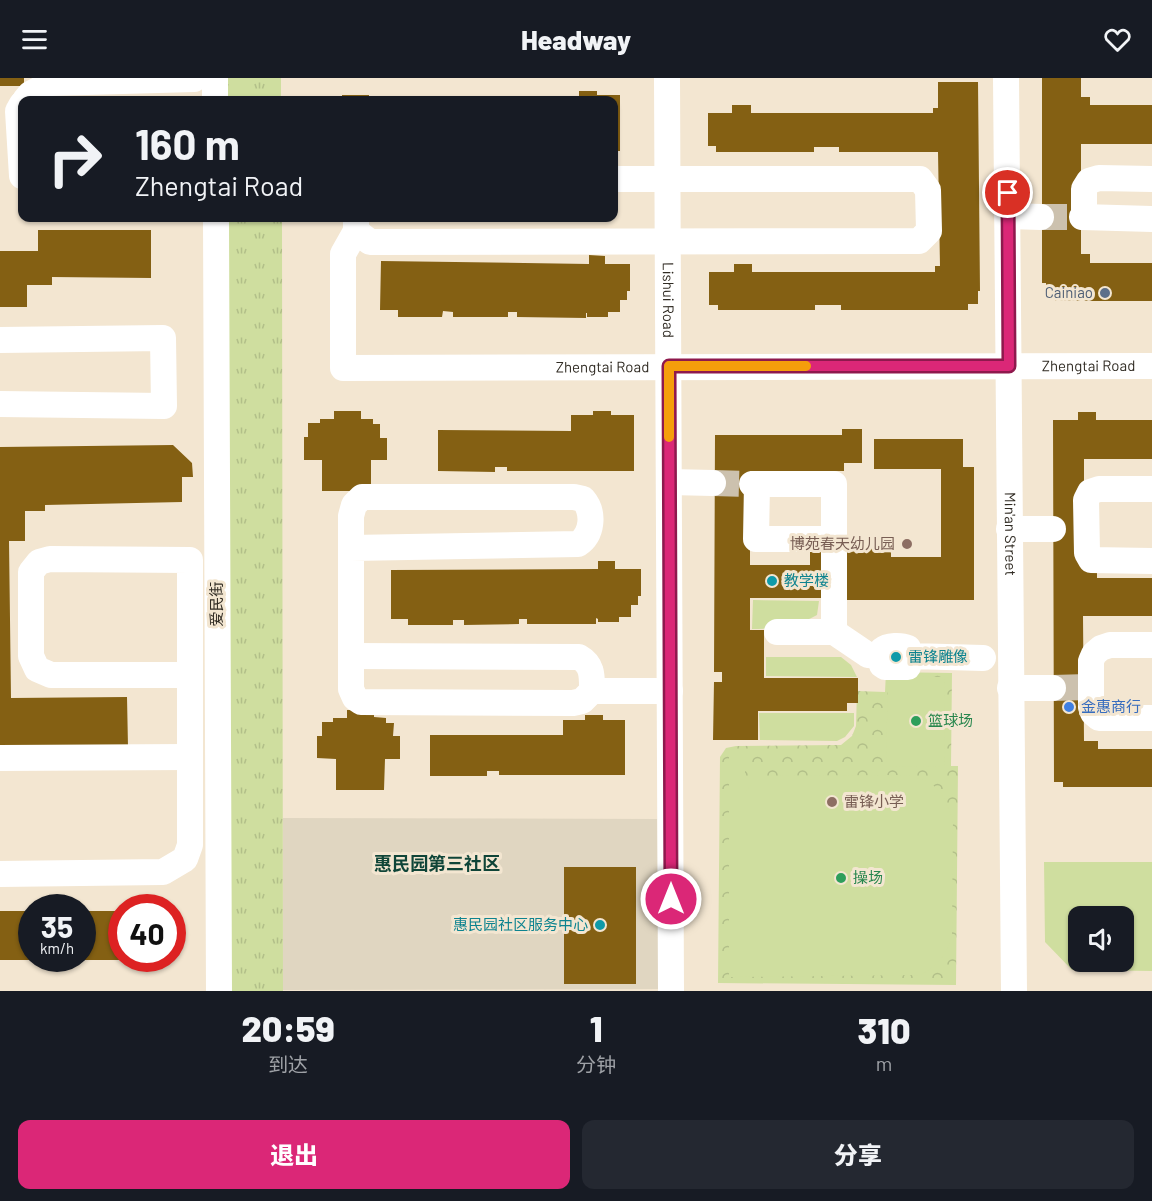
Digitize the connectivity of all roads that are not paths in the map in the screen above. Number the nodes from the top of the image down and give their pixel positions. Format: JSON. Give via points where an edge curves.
{"nodes":[{"id":1,"x":667,"y":78,"type":"edge"},
{"id":2,"x":1006,"y":78,"type":"edge"},
{"id":3,"x":199,"y":84,"type":"edge"},
{"id":4,"x":28,"y":96,"type":"edge"},
{"id":5,"x":211,"y":96,"type":"edge"},
{"id":6,"x":618,"y":179,"type":"edge"},
{"id":7,"x":668,"y":179,"type":"junction"},
{"id":8,"x":1152,"y":179,"type":"edge"},
{"id":9,"x":1008,"y":216,"type":"junction"},
{"id":10,"x":1041,"y":217,"type":"tunnel mouth"},
{"id":11,"x":1152,"y":219,"type":"edge"},
{"id":12,"x":216,"y":222,"type":"edge"},
{"id":13,"x":356,"y":224,"type":"edge"},
{"id":14,"x":668,"y":242,"type":"junction"},
{"id":15,"x":0,"y":340,"type":"edge"},
{"id":16,"x":669,"y":366,"type":"junction"},
{"id":17,"x":1009,"y":366,"type":"junction"},
{"id":18,"x":1152,"y":366,"type":"edge"},
{"id":19,"x":0,"y":404,"type":"edge"},
{"id":20,"x":670,"y":482,"type":"junction"},
{"id":21,"x":713,"y":483,"type":"tunnel mouth"},
{"id":22,"x":1152,"y":489,"type":"edge"},
{"id":23,"x":1009,"y":529,"type":"junction"},
{"id":24,"x":1053,"y":529,"type":"dead end"},
{"id":25,"x":834,"y":539,"type":"junction"},
{"id":26,"x":351,"y":548,"type":"junction"},
{"id":27,"x":1152,"y":561,"type":"edge"},
{"id":28,"x":777,"y":632,"type":"dead end"},
{"id":29,"x":834,"y":632,"type":"junction"},
{"id":30,"x":1152,"y":645,"type":"edge"},
{"id":31,"x":352,"y":656,"type":"junction"},
{"id":32,"x":983,"y":658,"type":"dead end"},
{"id":33,"x":190,"y":675,"type":"junction"},
{"id":34,"x":1010,"y":688,"type":"junction"},
{"id":35,"x":1053,"y":688,"type":"tunnel mouth"},
{"id":36,"x":592,"y":691,"type":"junction"},
{"id":37,"x":670,"y":691,"type":"junction"},
{"id":38,"x":218,"y":710,"type":"junction"},
{"id":39,"x":190,"y":711,"type":"junction"},
{"id":40,"x":1152,"y":718,"type":"edge"},
{"id":41,"x":190,"y":757,"type":"junction"},
{"id":42,"x":0,"y":758,"type":"edge"},
{"id":43,"x":0,"y":874,"type":"edge"},
{"id":44,"x":219,"y":991,"type":"edge"},
{"id":45,"x":671,"y":991,"type":"edge"},
{"id":46,"x":1014,"y":991,"type":"edge"}],
"edges":[{"from":1,"to":7,"type":"street","name":"Lishui Road"},
{"from":2,"to":9,"type":"street","name":"Min'an Street"},
{"from":3,"to":4,"type":"street","via":[[51,83]]},
{"from":3,"to":5,"type":"street"},
{"from":6,"to":7,"type":"street"},
{"from":7,"to":14,"type":"street","name":"Lishui Road"},
{"from":7,"to":14,"type":"street","via":[[920,179],[928,190],[929,231],[919,241]]},
{"from":8,"to":11,"type":"street","via":[[1089,181],[1084,189],[1083,217]]},
{"from":9,"to":10,"type":"street"},
{"from":9,"to":17,"type":"street","name":"Min'an Street"},
{"from":12,"to":38,"type":"street","name":"爱民街"},
{"from":13,"to":14,"type":"street","via":[[370,242]]},
{"from":13,"to":16,"type":"street","name":"Zhengtai Road","via":[[343,254],[343,368]]},
{"from":14,"to":16,"type":"street","name":"Lishui Road"},
{"from":15,"to":19,"type":"street","via":[[163,338],[164,406]]},
{"from":16,"to":17,"type":"street","name":"Zhengtai Road"},
{"from":16,"to":20,"type":"street","name":"Lishui Road"},
{"from":17,"to":18,"type":"street","name":"Zhengtai Road"},
{"from":17,"to":23,"type":"street","name":"Min'an Street"},
{"from":20,"to":21,"type":"street"},
{"from":20,"to":37,"type":"street","name":"Lishui Road"},
{"from":22,"to":27,"type":"street","via":[[1090,492],[1085,529],[1091,560]]},
{"from":23,"to":24,"type":"street"},
{"from":23,"to":34,"type":"street","name":"Min'an Street"},
{"from":25,"to":25,"type":"street","via":[[834,484],[754,484],[756,539]]},
{"from":25,"to":29,"type":"street"},
{"from":26,"to":26,"type":"street","via":[[578,544],[590,532],[590,512],[583,499],[574,497],[362,497],[351,516]]},
{"from":26,"to":31,"type":"street"},
{"from":28,"to":29,"type":"street"},
{"from":29,"to":32,"type":"street","via":[[868,655],[882,656],[886,646],[905,646],[910,656]]},
{"from":30,"to":40,"type":"street","via":[[1101,648],[1091,661],[1088,687],[1093,713],[1100,718]]},
{"from":31,"to":36,"type":"street","via":[[579,657],[592,672]]},
{"from":31,"to":36,"type":"street","via":[[351,689],[354,698],[361,702],[573,704]]},
{"from":33,"to":33,"type":"street","via":[[51,675],[37,669],[30,656],[31,572],[39,562],[50,559],[190,560]]},
{"from":33,"to":39,"type":"street"},
{"from":34,"to":35,"type":"street"},
{"from":34,"to":46,"type":"street","name":"Min'an Street"},
{"from":36,"to":37,"type":"street"},
{"from":37,"to":45,"type":"street","name":"Lishui Road"},
{"from":38,"to":39,"type":"street"},
{"from":38,"to":44,"type":"street","name":"爱民街"},
{"from":39,"to":41,"type":"street"},
{"from":41,"to":42,"type":"street"},
{"from":41,"to":43,"type":"street","via":[[190,845],[184,859],[175,866],[164,872]]}]}
